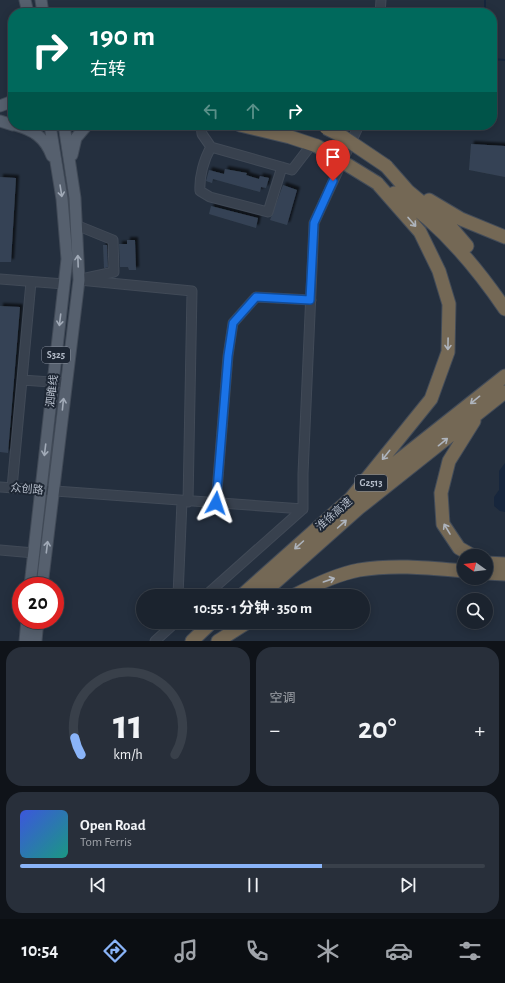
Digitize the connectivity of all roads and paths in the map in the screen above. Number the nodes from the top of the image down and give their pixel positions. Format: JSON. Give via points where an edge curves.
{"nodes":[{"id":1,"x":27,"y":130,"type":"edge"},
{"id":2,"x":51,"y":130,"type":"edge"},
{"id":3,"x":65,"y":130,"type":"edge"},
{"id":4,"x":83,"y":130,"type":"edge"},
{"id":5,"x":201,"y":130,"type":"edge"},
{"id":6,"x":261,"y":130,"type":"edge"},
{"id":7,"x":329,"y":130,"type":"edge"},
{"id":8,"x":357,"y":130,"type":"edge"},
{"id":9,"x":314,"y":145,"type":"junction"},
{"id":10,"x":212,"y":147,"type":"junction"},
{"id":11,"x":386,"y":166,"type":"junction"},
{"id":12,"x":282,"y":167,"type":"junction"},
{"id":13,"x":58,"y":170,"type":"junction"},
{"id":14,"x":71,"y":173,"type":"junction"},
{"id":15,"x":377,"y":183,"type":"junction"},
{"id":16,"x":76,"y":225,"type":"junction"},
{"id":17,"x":505,"y":237,"type":"edge"},
{"id":18,"x":0,"y":279,"type":"edge"},
{"id":19,"x":489,"y":279,"type":"junction"},
{"id":20,"x":79,"y":280,"type":"junction"},
{"id":21,"x":31,"y":282,"type":"junction"},
{"id":22,"x":64,"y":284,"type":"junction"},
{"id":23,"x":505,"y":296,"type":"edge"},
{"id":24,"x":310,"y":300,"type":"junction"},
{"id":25,"x":505,"y":309,"type":"edge"},
{"id":26,"x":505,"y":376,"type":"edge"},
{"id":27,"x":22,"y":380,"type":"junction"},
{"id":28,"x":53,"y":382,"type":"junction"},
{"id":29,"x":65,"y":383,"type":"junction"},
{"id":30,"x":505,"y":392,"type":"edge"},
{"id":31,"x":480,"y":412,"type":"junction"},
{"id":32,"x":0,"y":487,"type":"edge"},
{"id":33,"x":12,"y":488,"type":"junction"},
{"id":34,"x":40,"y":490,"type":"junction"},
{"id":35,"x":53,"y":491,"type":"junction"},
{"id":36,"x":351,"y":498,"type":"junction"},
{"id":37,"x":185,"y":502,"type":"junction"},
{"id":38,"x":216,"y":503,"type":"junction"},
{"id":39,"x":303,"y":509,"type":"junction"},
{"id":40,"x":461,"y":549,"type":"edge"},
{"id":41,"x":0,"y":550,"type":"edge"},
{"id":42,"x":34,"y":553,"type":"junction"},
{"id":43,"x":493,"y":563,"type":"edge"},
{"id":44,"x":505,"y":564,"type":"edge"},
{"id":45,"x":457,"y":570,"type":"edge"},
{"id":46,"x":493,"y":573,"type":"edge"},
{"id":47,"x":505,"y":574,"type":"edge"},
{"id":48,"x":31,"y":577,"type":"edge"},
{"id":49,"x":43,"y":577,"type":"edge"},
{"id":50,"x":179,"y":589,"type":"edge"},
{"id":51,"x":213,"y":589,"type":"edge"},
{"id":52,"x":249,"y":589,"type":"edge"},
{"id":53,"x":268,"y":589,"type":"edge"},
{"id":54,"x":306,"y":589,"type":"edge"},
{"id":55,"x":26,"y":629,"type":"edge"},
{"id":56,"x":37,"y":629,"type":"edge"},
{"id":57,"x":168,"y":629,"type":"edge"},
{"id":58,"x":205,"y":629,"type":"edge"},
{"id":59,"x":224,"y":629,"type":"edge"},
{"id":60,"x":237,"y":629,"type":"edge"},
{"id":61,"x":25,"y":641,"type":"edge"},
{"id":62,"x":36,"y":641,"type":"edge"},
{"id":63,"x":155,"y":641,"type":"edge"},
{"id":64,"x":192,"y":641,"type":"edge"},
{"id":65,"x":211,"y":641,"type":"edge"},
{"id":66,"x":218,"y":641,"type":"edge"}],
"edges":[{"from":1,"to":13,"type":"main road","via":[[38,134],[49,148]]},
{"from":2,"to":13,"type":"main road","name":"泗睢线","number":"S325"},
{"from":3,"to":14,"type":"main road","name":"泗睢线","number":"S325"},
{"from":4,"to":14,"type":"main road","via":[[74,142]]},
{"from":5,"to":10,"type":"street"},
{"from":6,"to":9,"type":"highway"},
{"from":7,"to":11,"type":"highway","bridge":true},
{"from":8,"to":24,"type":"street","via":[[314,223]]},
{"from":9,"to":12,"type":"street","via":[[292,170]]},
{"from":9,"to":15,"type":"highway","bridge":true},
{"from":10,"to":12,"type":"street"},
{"from":10,"to":12,"type":"street","via":[[200,183],[200,191],[210,198],[268,212]]},
{"from":11,"to":17,"type":"highway","via":[[449,212]]},
{"from":11,"to":19,"type":"highway","via":[[408,190],[450,225]]},
{"from":13,"to":22,"type":"main road","name":"泗睢线","number":"S325","one_way":true,"via":[[67,259]]},
{"from":14,"to":16,"type":"main road","name":"泗睢线","number":"S325"},
{"from":15,"to":19,"type":"highway","via":[[401,198],[449,239]]},
{"from":15,"to":36,"type":"highway","one_way":true,"via":[[420,232],[440,271],[449,304],[448,352],[430,400]]},
{"from":20,"to":16,"type":"main road","name":"泗睢线","number":"S325","one_way":true},
{"from":16,"to":20,"type":"street","via":[[113,240],[114,272]]},
{"from":18,"to":21,"type":"street"},
{"from":19,"to":23,"type":"highway"},
{"from":19,"to":25,"type":"highway"},
{"from":20,"to":29,"type":"main road","name":"泗睢线","number":"S325"},
{"from":20,"to":37,"type":"street","via":[[192,292]]},
{"from":21,"to":22,"type":"street"},
{"from":21,"to":27,"type":"street"},
{"from":22,"to":28,"type":"main road","name":"泗睢线","number":"S325","one_way":true},
{"from":24,"to":38,"type":"street","via":[[256,297],[233,323]]},
{"from":24,"to":39,"type":"street"},
{"from":26,"to":36,"type":"highway","name":"淮徐高速","number":"G2513","one_way":true},
{"from":27,"to":28,"type":"street"},
{"from":27,"to":33,"type":"street"},
{"from":28,"to":29,"type":"street"},
{"from":28,"to":34,"type":"main road","name":"泗睢线","number":"S325","one_way":true},
{"from":35,"to":29,"type":"main road","name":"泗睢线","number":"S325","one_way":true},
{"from":30,"to":31,"type":"highway","name":"淮徐高速","number":"G2513"},
{"from":40,"to":31,"type":"highway","one_way":true,"via":[[443,524],[441,493],[449,461]]},
{"from":53,"to":31,"type":"highway","name":"淮徐高速","number":"G2513","one_way":true,"via":[[359,508]]},
{"from":32,"to":33,"type":"street","name":"众创路"},
{"from":33,"to":34,"type":"street","name":"众创路"},
{"from":34,"to":35,"type":"street","name":"众创路"},
{"from":34,"to":42,"type":"main road","name":"泗睢线","number":"S325"},
{"from":35,"to":37,"type":"street","name":"众创路"},
{"from":49,"to":35,"type":"main road","name":"泗睢线","number":"S325","one_way":true},
{"from":36,"to":52,"type":"highway","name":"淮徐高速","number":"G2513","one_way":true},
{"from":37,"to":38,"type":"street","name":"众创路"},
{"from":37,"to":50,"type":"street"},
{"from":38,"to":39,"type":"street","name":"众创路"},
{"from":39,"to":51,"type":"street"},
{"from":41,"to":42,"type":"street"},
{"from":42,"to":48,"type":"main road","name":"泗睢线","number":"S325"},
{"from":43,"to":44,"type":"highway"},
{"from":54,"to":45,"type":"highway","one_way":true,"via":[[359,570],[414,567]]},
{"from":46,"to":47,"type":"highway"},
{"from":55,"to":61,"type":"main road"},
{"from":56,"to":62,"type":"main road"},
{"from":57,"to":63,"type":"street"},
{"from":58,"to":64,"type":"highway"},
{"from":59,"to":65,"type":"highway"},
{"from":60,"to":66,"type":"highway"}]}
